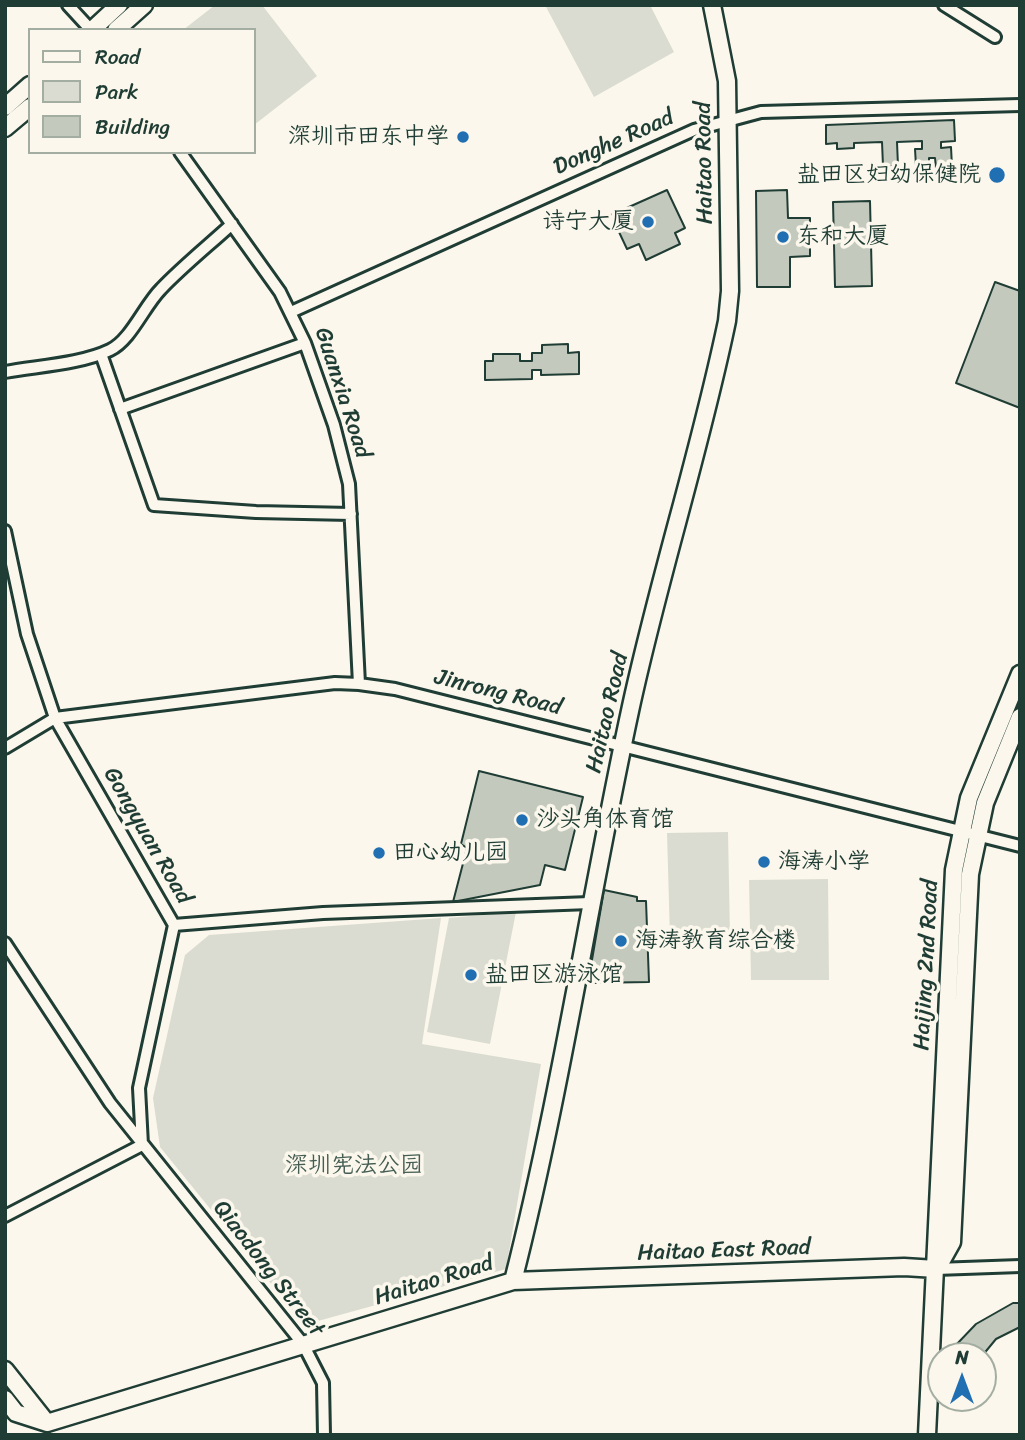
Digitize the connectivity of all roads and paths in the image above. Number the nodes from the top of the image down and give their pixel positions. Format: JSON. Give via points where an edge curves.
{"nodes":[{"id":1,"x":68,"y":5,"type":"edge"},
{"id":2,"x":119,"y":5,"type":"edge"},
{"id":3,"x":144,"y":5,"type":"edge"},
{"id":4,"x":712,"y":5,"type":"edge"},
{"id":5,"x":944,"y":5,"type":"edge"},
{"id":6,"x":89,"y":28,"type":"edge"},
{"id":7,"x":93,"y":28,"type":"edge"},
{"id":8,"x":119,"y":28,"type":"edge"},
{"id":9,"x":995,"y":37,"type":"dead end"},
{"id":10,"x":28,"y":87,"type":"edge"},
{"id":11,"x":1020,"y":105,"type":"edge"},
{"id":12,"x":5,"y":107,"type":"edge"},
{"id":13,"x":28,"y":109,"type":"edge"},
{"id":14,"x":727,"y":120,"type":"junction"},
{"id":15,"x":5,"y":128,"type":"edge"},
{"id":16,"x":181,"y":154,"type":"edge"},
{"id":17,"x":232,"y":224,"type":"junction"},
{"id":18,"x":291,"y":312,"type":"junction"},
{"id":19,"x":305,"y":343,"type":"junction"},
{"id":20,"x":101,"y":354,"type":"junction"},
{"id":21,"x":5,"y":372,"type":"edge"},
{"id":22,"x":120,"y":409,"type":"junction"},
{"id":23,"x":351,"y":514,"type":"junction"},
{"id":24,"x":5,"y":531,"type":"edge"},
{"id":25,"x":1020,"y":674,"type":"edge"},
{"id":26,"x":359,"y":684,"type":"junction"},
{"id":27,"x":1020,"y":717,"type":"edge"},
{"id":28,"x":55,"y":718,"type":"junction"},
{"id":29,"x":623,"y":746,"type":"junction"},
{"id":30,"x":5,"y":748,"type":"edge"},
{"id":31,"x":970,"y":834,"type":"junction"},
{"id":32,"x":1020,"y":846,"type":"edge"},
{"id":33,"x":590,"y":903,"type":"junction"},
{"id":34,"x":174,"y":925,"type":"junction"},
{"id":35,"x":5,"y":943,"type":"edge"},
{"id":36,"x":142,"y":1145,"type":"junction"},
{"id":37,"x":5,"y":1216,"type":"edge"},
{"id":38,"x":1020,"y":1266,"type":"edge"},
{"id":39,"x":936,"y":1269,"type":"junction"},
{"id":40,"x":513,"y":1281,"type":"junction"},
{"id":41,"x":303,"y":1343,"type":"junction"},
{"id":42,"x":5,"y":1370,"type":"edge"},
{"id":43,"x":5,"y":1399,"type":"edge"},
{"id":44,"x":49,"y":1429,"type":"edge"},
{"id":45,"x":324,"y":1435,"type":"edge"},
{"id":46,"x":927,"y":1435,"type":"edge"}],
"edges":[{"from":1,"to":6,"type":"street"},
{"from":2,"to":7,"type":"street"},
{"from":3,"to":8,"type":"street"},
{"from":4,"to":14,"type":"street","name":"Haitao Road","via":[[727,81]]},
{"from":5,"to":9,"type":"street"},
{"from":10,"to":12,"type":"street"},
{"from":11,"to":14,"type":"street","name":"Donghe Road","via":[[761,112]]},
{"from":13,"to":15,"type":"street"},
{"from":14,"to":18,"type":"street","name":"Donghe Road","via":[[694,130]]},
{"from":14,"to":29,"type":"street","name":"Haitao Road","via":[[727,321]]},
{"from":16,"to":17,"type":"street","name":"Guanxia Road"},
{"from":17,"to":18,"type":"street","name":"Guanxia Road"},
{"from":17,"to":20,"type":"street","via":[[160,290],[124,340]]},
{"from":18,"to":19,"type":"street","name":"Guanxia Road"},
{"from":19,"to":22,"type":"street"},
{"from":19,"to":23,"type":"street","name":"Guanxia Road","via":[[342,454]]},
{"from":20,"to":21,"type":"street"},
{"from":20,"to":22,"type":"street"},
{"from":22,"to":23,"type":"street","via":[[154,505]]},
{"from":23,"to":26,"type":"street","name":"Guanxia Road"},
{"from":24,"to":28,"type":"street","name":"Gongyuan Road","via":[[27,634]]},
{"from":25,"to":31,"type":"street","name":"Haijing 2nd Road","via":[[969,797]]},
{"from":26,"to":28,"type":"street","name":"Jinrong Road","via":[[335,683]]},
{"from":26,"to":29,"type":"street","name":"Jinrong Road"},
{"from":27,"to":31,"type":"street","name":"Haijing 2nd Road"},
{"from":28,"to":30,"type":"street","name":"Jinrong Road"},
{"from":28,"to":34,"type":"street","name":"Gongyuan Road"},
{"from":29,"to":31,"type":"street","name":"Jinrong Road"},
{"from":29,"to":33,"type":"street","name":"Haitao Road"},
{"from":31,"to":32,"type":"street","name":"Jinrong Road"},
{"from":31,"to":39,"type":"street","name":"Haijing 2nd Road","via":[[952,1242]]},
{"from":33,"to":34,"type":"street","via":[[323,913]]},
{"from":33,"to":40,"type":"street","name":"Haitao Road","via":[[571,1020]]},
{"from":34,"to":36,"type":"street","name":"Gongyuan Road","via":[[139,1088]]},
{"from":35,"to":36,"type":"street","name":"Qiaodong Street"},
{"from":36,"to":37,"type":"street"},
{"from":36,"to":41,"type":"street","name":"Qiaodong Street"},
{"from":38,"to":39,"type":"street"},
{"from":39,"to":40,"type":"street","name":"Haitao East Road"},
{"from":39,"to":46,"type":"street","name":"Haijing 2nd Road"},
{"from":40,"to":41,"type":"street","name":"Haitao Road"},
{"from":41,"to":44,"type":"street","name":"Haitao Road"},
{"from":41,"to":45,"type":"street","name":"Qiaodong Street","via":[[323,1383]]},
{"from":42,"to":44,"type":"street"},
{"from":43,"to":44,"type":"street","via":[[16,1413]]}]}
